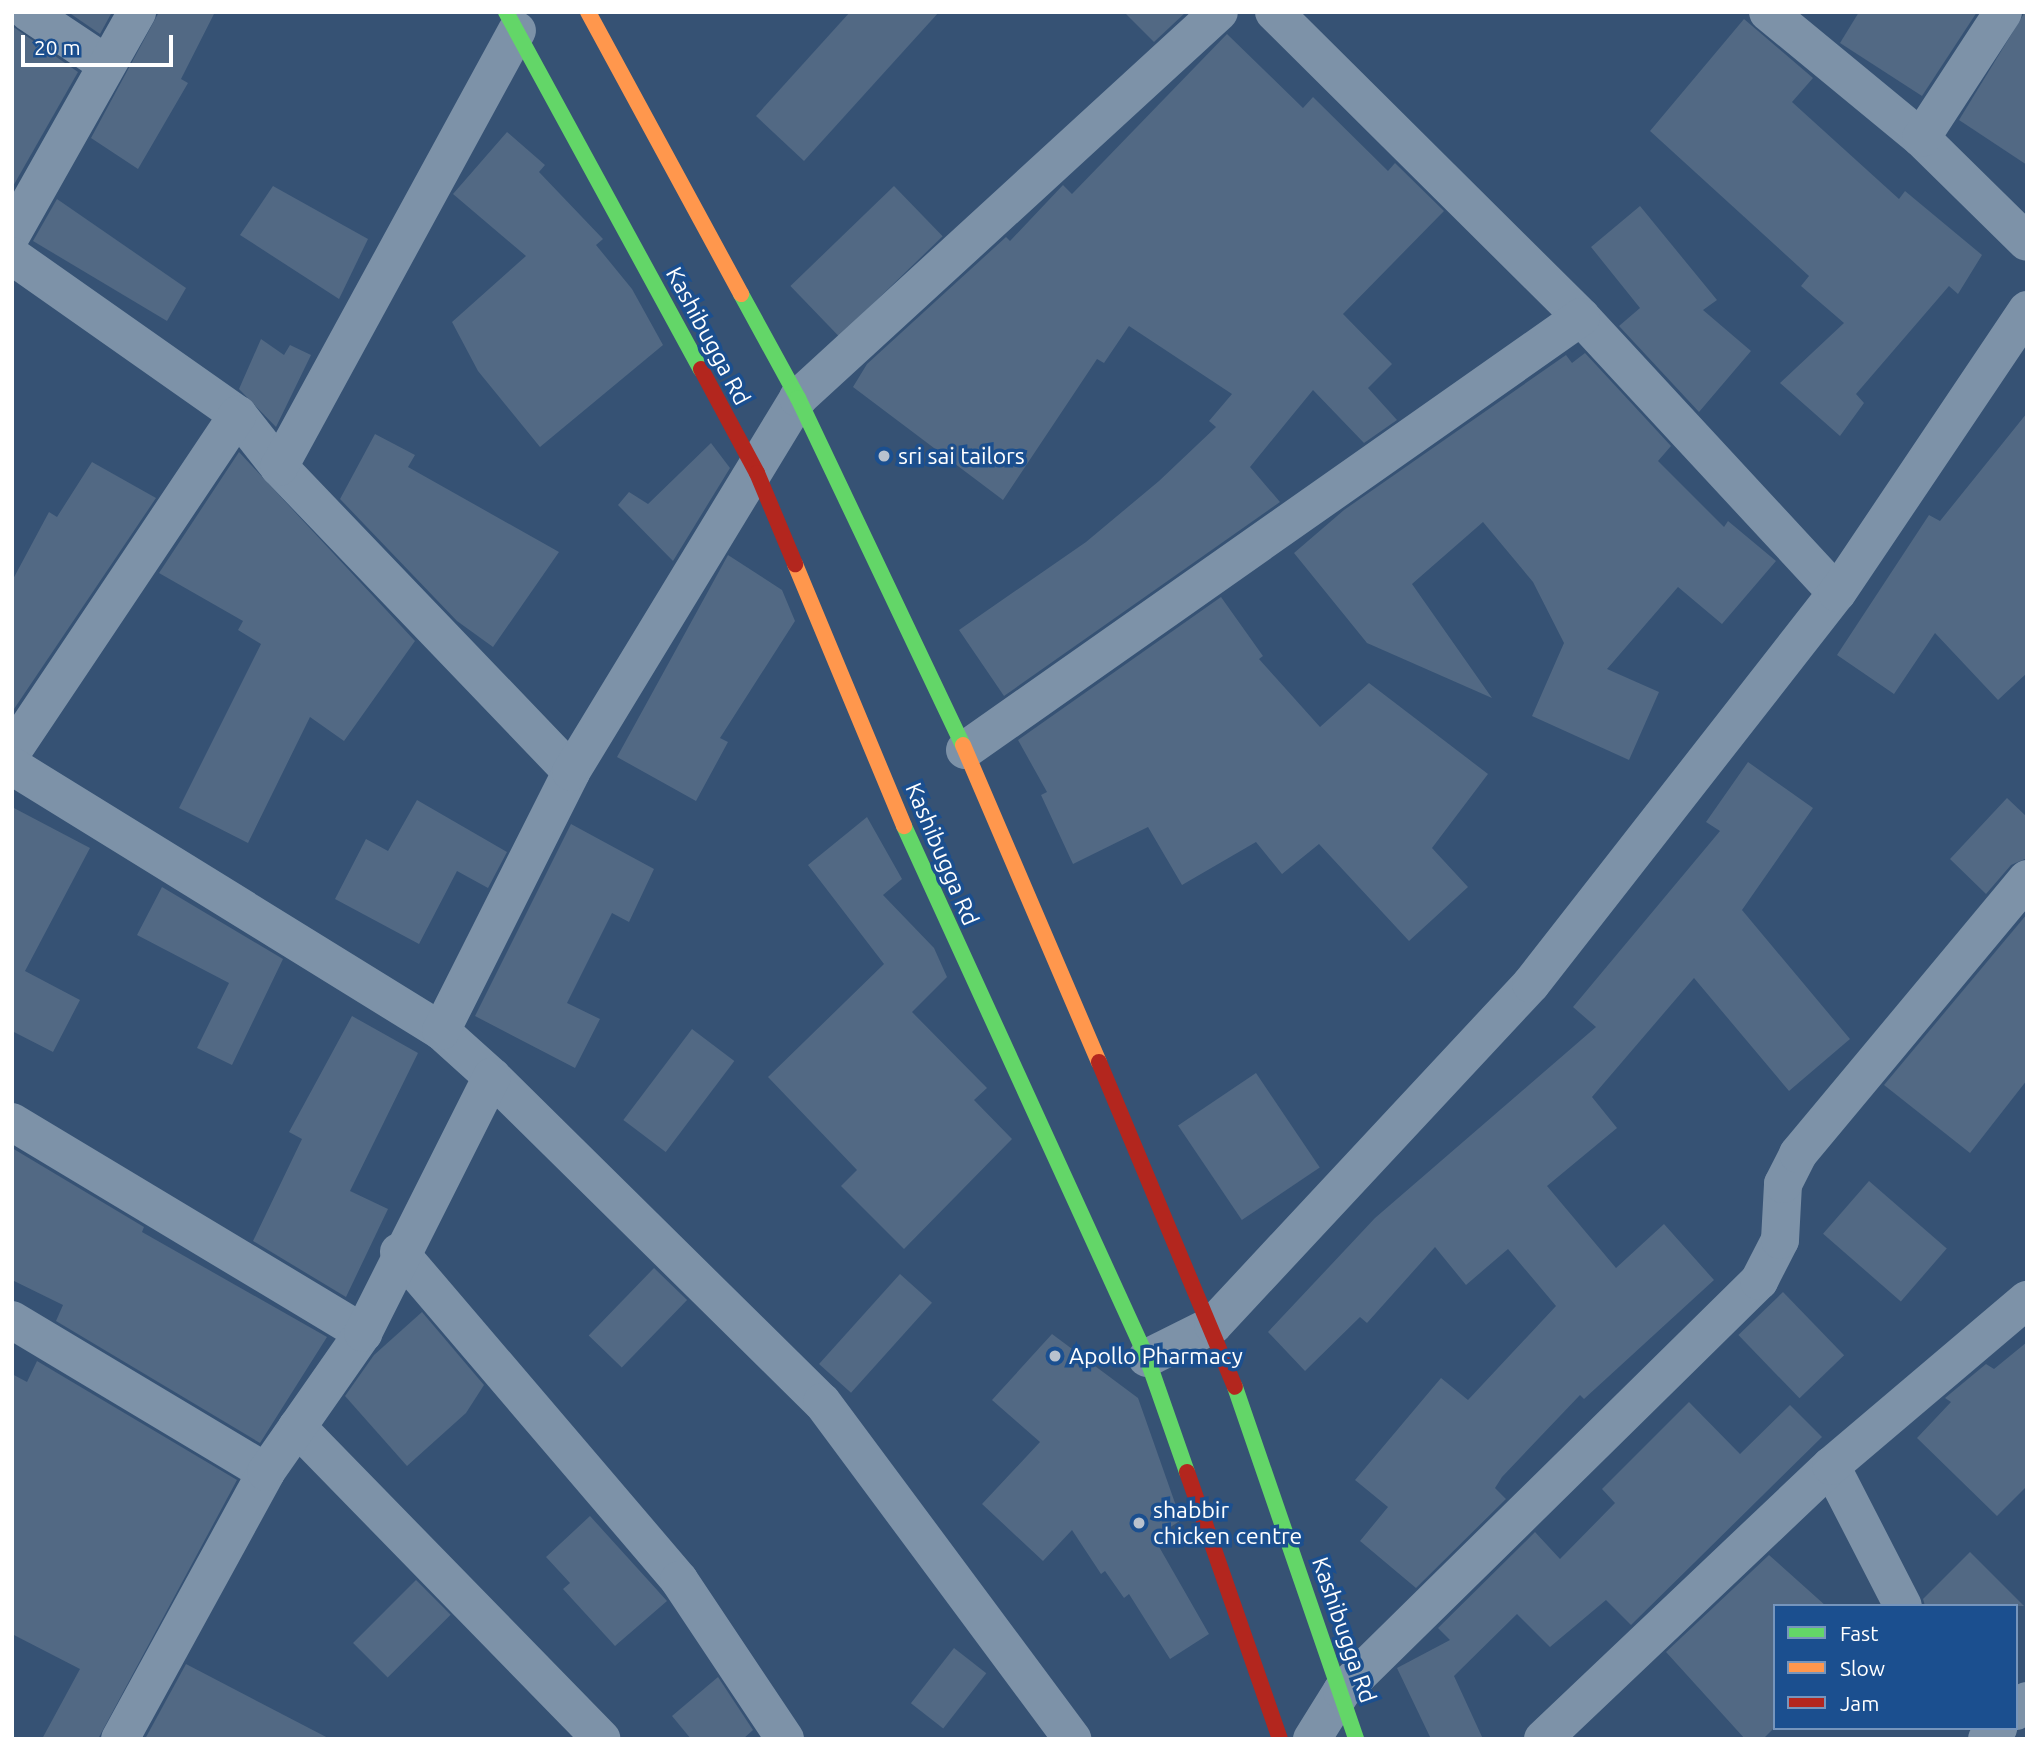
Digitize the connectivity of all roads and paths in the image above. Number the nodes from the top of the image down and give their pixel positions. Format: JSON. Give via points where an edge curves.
{"nodes":[{"id":1,"x":27,"y":12,"type":"edge"},
{"id":2,"x":137,"y":12,"type":"edge"},
{"id":3,"x":588,"y":12,"type":"edge"},
{"id":4,"x":1219,"y":12,"type":"edge"},
{"id":5,"x":1274,"y":12,"type":"edge"},
{"id":6,"x":1768,"y":12,"type":"edge"},
{"id":7,"x":2003,"y":12,"type":"edge"},
{"id":8,"x":512,"y":22,"type":"edge"},
{"id":9,"x":106,"y":64,"type":"junction"},
{"id":10,"x":1922,"y":138,"type":"junction"},
{"id":11,"x":12,"y":234,"type":"edge"},
{"id":12,"x":2027,"y":243,"type":"edge"},
{"id":13,"x":12,"y":256,"type":"edge"},
{"id":14,"x":2027,"y":310,"type":"edge"},
{"id":15,"x":1581,"y":317,"type":"junction"},
{"id":16,"x":798,"y":398,"type":"junction"},
{"id":17,"x":238,"y":415,"type":"junction"},
{"id":18,"x":279,"y":467,"type":"junction"},
{"id":19,"x":757,"y":473,"type":"junction"},
{"id":20,"x":1837,"y":593,"type":"junction"},
{"id":21,"x":965,"y":750,"type":"junction"},
{"id":22,"x":12,"y":752,"type":"edge"},
{"id":23,"x":12,"y":766,"type":"edge"},
{"id":24,"x":571,"y":772,"type":"junction"},
{"id":25,"x":2027,"y":880,"type":"edge"},
{"id":26,"x":441,"y":1031,"type":"junction"},
{"id":27,"x":492,"y":1077,"type":"junction"},
{"id":28,"x":12,"y":1122,"type":"edge"},
{"id":29,"x":399,"y":1252,"type":"junction"},
{"id":30,"x":2027,"y":1300,"type":"edge"},
{"id":31,"x":12,"y":1320,"type":"edge"},
{"id":32,"x":1213,"y":1325,"type":"junction"},
{"id":33,"x":363,"y":1333,"type":"junction"},
{"id":34,"x":1147,"y":1358,"type":"junction"},
{"id":35,"x":297,"y":1427,"type":"junction"},
{"id":36,"x":1831,"y":1466,"type":"junction"},
{"id":37,"x":266,"y":1472,"type":"junction"},
{"id":38,"x":1902,"y":1604,"type":"edge"},
{"id":39,"x":1342,"y":1691,"type":"junction"},
{"id":40,"x":120,"y":1739,"type":"edge"},
{"id":41,"x":602,"y":1739,"type":"edge"},
{"id":42,"x":785,"y":1739,"type":"edge"},
{"id":43,"x":1072,"y":1739,"type":"edge"},
{"id":44,"x":1280,"y":1739,"type":"edge"},
{"id":45,"x":1312,"y":1739,"type":"edge"},
{"id":46,"x":1356,"y":1739,"type":"edge"},
{"id":47,"x":1543,"y":1739,"type":"edge"}],
"edges":[{"from":1,"to":9,"type":"street"},
{"from":2,"to":9,"type":"street"},
{"from":3,"to":16,"type":"main road","name":"Kashibugga Rd"},
{"from":4,"to":16,"type":"street"},
{"from":5,"to":15,"type":"street"},
{"from":6,"to":10,"type":"street"},
{"from":7,"to":10,"type":"street"},
{"from":8,"to":18,"type":"street"},
{"from":8,"to":19,"type":"main road","name":"Kashibugga Rd"},
{"from":9,"to":11,"type":"street"},
{"from":10,"to":12,"type":"street"},
{"from":13,"to":17,"type":"street"},
{"from":14,"to":20,"type":"street"},
{"from":15,"to":20,"type":"street"},
{"from":15,"to":21,"type":"street"},
{"from":16,"to":19,"type":"street"},
{"from":16,"to":21,"type":"main road","name":"Kashibugga Rd"},
{"from":17,"to":18,"type":"street"},
{"from":17,"to":22,"type":"street"},
{"from":18,"to":24,"type":"street"},
{"from":19,"to":24,"type":"street"},
{"from":19,"to":34,"type":"main road","name":"Kashibugga Rd","via":[[924,875]]},
{"from":20,"to":32,"type":"street","via":[[1531,984]]},
{"from":21,"to":32,"type":"main road","name":"Kashibugga Rd"},
{"from":23,"to":26,"type":"street"},
{"from":24,"to":26,"type":"street"},
{"from":25,"to":39,"type":"street","via":[[1798,1154],[1783,1184],[1780,1240],[1759,1281]]},
{"from":26,"to":27,"type":"street"},
{"from":27,"to":29,"type":"street"},
{"from":27,"to":43,"type":"street","via":[[822,1402]]},
{"from":28,"to":33,"type":"street"},
{"from":29,"to":33,"type":"street"},
{"from":29,"to":42,"type":"street","via":[[680,1580]]},
{"from":30,"to":36,"type":"street"},
{"from":31,"to":37,"type":"street"},
{"from":32,"to":34,"type":"street"},
{"from":32,"to":39,"type":"main road","name":"Kashibugga Rd"},
{"from":33,"to":35,"type":"street"},
{"from":34,"to":44,"type":"main road","name":"Kashibugga Rd"},
{"from":35,"to":37,"type":"street"},
{"from":35,"to":41,"type":"street"},
{"from":36,"to":38,"type":"street"},
{"from":36,"to":47,"type":"street"},
{"from":37,"to":40,"type":"street"},
{"from":39,"to":45,"type":"street"},
{"from":39,"to":46,"type":"main road","name":"Kashibugga Rd"}]}
